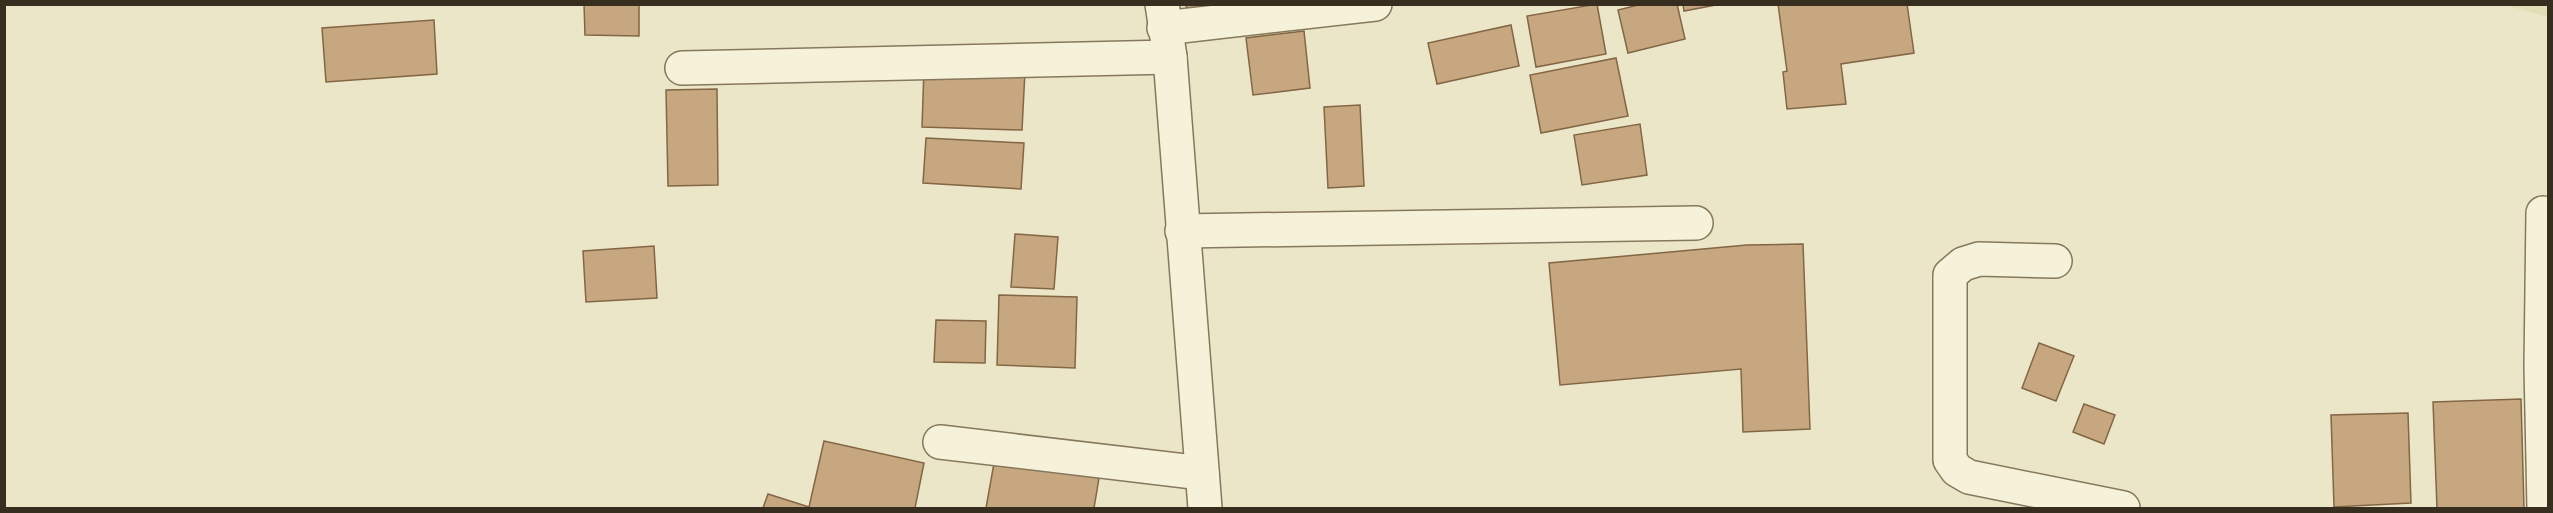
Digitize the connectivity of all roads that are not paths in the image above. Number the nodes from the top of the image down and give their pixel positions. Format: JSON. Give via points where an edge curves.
{"nodes":[{"id":1,"x":1375,"y":4,"type":"edge"},
{"id":2,"x":1165,"y":30,"type":"edge"},
{"id":3,"x":682,"y":68,"type":"dead end"},
{"id":4,"x":2543,"y":213,"type":"dead end"},
{"id":5,"x":1696,"y":223,"type":"dead end"},
{"id":6,"x":1182,"y":231,"type":"junction"},
{"id":7,"x":2055,"y":261,"type":"dead end"},
{"id":8,"x":940,"y":442,"type":"dead end"},
{"id":9,"x":1202,"y":473,"type":"junction"},
{"id":10,"x":1205,"y":508,"type":"edge"},
{"id":11,"x":2123,"y":508,"type":"edge"},
{"id":12,"x":2544,"y":508,"type":"edge"}],
"edges":[{"from":1,"to":2,"type":"street"},
{"from":2,"to":3,"type":"street"},
{"from":2,"to":6,"type":"street"},
{"from":4,"to":12,"type":"street"},
{"from":5,"to":6,"type":"street"},
{"from":6,"to":9,"type":"street"},
{"from":7,"to":11,"type":"street","via":[[1979,259],[1963,264],[1950,275],[1950,460],[1956,470],[1969,477]]},
{"from":8,"to":9,"type":"street"},
{"from":9,"to":10,"type":"street"}]}
